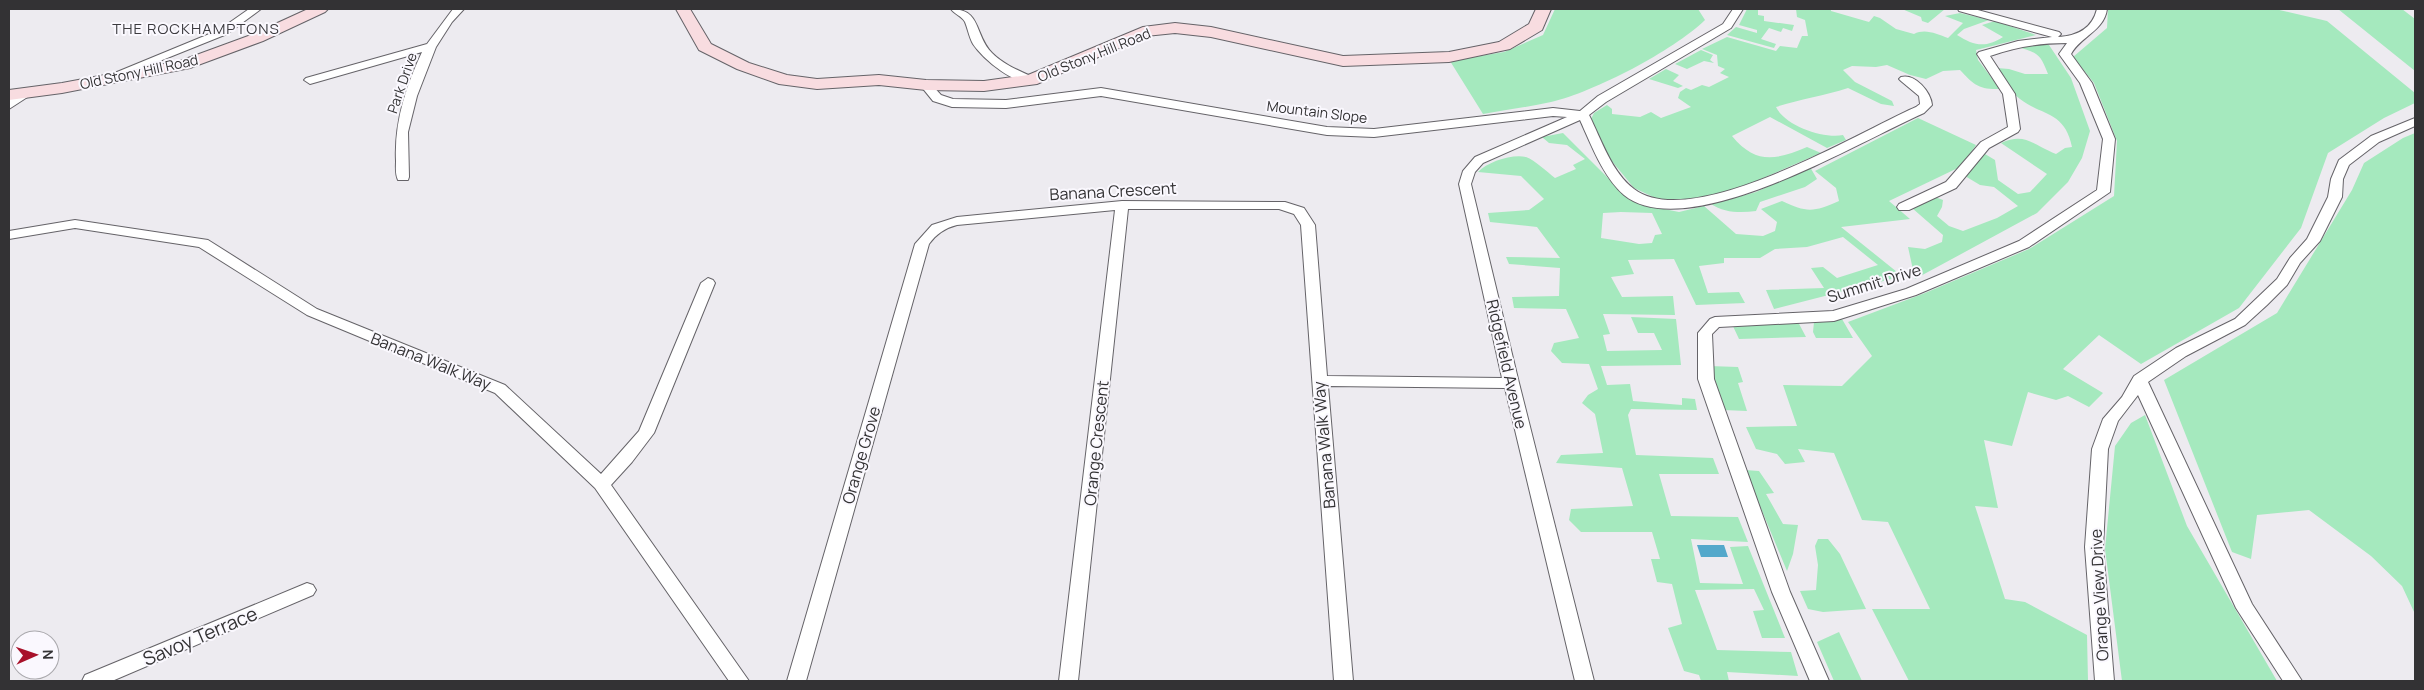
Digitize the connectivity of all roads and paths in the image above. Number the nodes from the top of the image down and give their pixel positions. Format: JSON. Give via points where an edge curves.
{"nodes":[{"id":1,"x":256,"y":9,"type":"edge"},
{"id":2,"x":320,"y":9,"type":"edge"},
{"id":3,"x":459,"y":9,"type":"edge"},
{"id":4,"x":683,"y":9,"type":"edge"},
{"id":5,"x":956,"y":9,"type":"edge"},
{"id":6,"x":1543,"y":9,"type":"edge"},
{"id":7,"x":1738,"y":9,"type":"edge"},
{"id":8,"x":1963,"y":9,"type":"edge"},
{"id":9,"x":2102,"y":9,"type":"edge"},
{"id":10,"x":2075,"y":40,"type":"junction"},
{"id":11,"x":431,"y":46,"type":"junction"},
{"id":12,"x":1905,"y":79,"type":"dead end"},
{"id":13,"x":310,"y":80,"type":"dead end"},
{"id":14,"x":1031,"y":80,"type":"junction"},
{"id":15,"x":100,"y":82,"type":"junction"},
{"id":16,"x":926,"y":85,"type":"junction"},
{"id":17,"x":25,"y":93,"type":"junction"},
{"id":18,"x":9,"y":95,"type":"edge"},
{"id":19,"x":9,"y":105,"type":"edge"},
{"id":20,"x":1583,"y":114,"type":"junction"},
{"id":21,"x":2415,"y":122,"type":"edge"},
{"id":22,"x":403,"y":176,"type":"dead end"},
{"id":23,"x":1122,"y":205,"type":"junction"},
{"id":24,"x":1904,"y":207,"type":"dead end"},
{"id":25,"x":1299,"y":211,"type":"joint"},
{"id":26,"x":930,"y":232,"type":"joint"},
{"id":27,"x":9,"y":235,"type":"edge"},
{"id":28,"x":708,"y":283,"type":"dead end"},
{"id":29,"x":2139,"y":380,"type":"junction"},
{"id":30,"x":1319,"y":381,"type":"junction"},
{"id":31,"x":1511,"y":383,"type":"junction"},
{"id":32,"x":601,"y":484,"type":"junction"},
{"id":33,"x":307,"y":590,"type":"dead end"},
{"id":34,"x":92,"y":681,"type":"edge"},
{"id":35,"x":740,"y":681,"type":"edge"},
{"id":36,"x":796,"y":681,"type":"edge"},
{"id":37,"x":1070,"y":681,"type":"edge"},
{"id":38,"x":1343,"y":681,"type":"edge"},
{"id":39,"x":1585,"y":681,"type":"edge"},
{"id":40,"x":1819,"y":681,"type":"edge"},
{"id":41,"x":2104,"y":681,"type":"edge"},
{"id":42,"x":2293,"y":681,"type":"edge"}],
"edges":[{"from":1,"to":15,"type":"street","via":[[223,32]]},
{"from":2,"to":15,"type":"street","name":"Old Stony Hill Road","via":[[199,61]]},
{"from":3,"to":11,"type":"street","name":"Park Drive"},
{"from":4,"to":16,"type":"street","name":"Old Stony Hill Road","via":[[705,47],[743,66],[785,80],[817,84],[879,80]]},
{"from":5,"to":14,"type":"street","via":[[971,21],[979,45],[997,64]]},
{"from":6,"to":14,"type":"street","name":"Old Stony Hill Road","via":[[1536,27],[1504,46],[1449,57],[1343,61],[1211,32],[1175,28],[1143,32]]},
{"from":7,"to":20,"type":"street","via":[[1727,26],[1602,99]]},
{"from":8,"to":10,"type":"street"},
{"from":9,"to":10,"type":"street","via":[[2101,20],[2096,26]]},
{"from":10,"to":24,"type":"street","via":[[2043,39],[2008,45],[1984,54],[2009,94],[2014,129],[1985,146],[1951,185]]},
{"from":10,"to":40,"type":"street","name":"Summit Drive","via":[[2065,54],[2086,83],[2109,139],[2103,192],[2024,244],[1911,292],[1834,316],[1715,322],[1704,333],[1706,379],[1781,592]]},
{"from":11,"to":13,"type":"street"},
{"from":11,"to":22,"type":"street","name":"Park Drive","via":[[402,128]]},
{"from":12,"to":20,"type":"street","via":[[1927,98],[1926,105],[1920,110],[1775,180],[1727,197],[1681,205],[1663,206],[1630,192],[1605,160]]},
{"from":14,"to":16,"type":"street","name":"Old Stony Hill Road","via":[[984,86]]},
{"from":15,"to":17,"type":"street","name":"Old Stony Hill Road"},
{"from":16,"to":20,"type":"street","name":"Mountain Slope","via":[[937,98],[952,103],[1006,104],[1100,92],[1327,131],[1374,133],[1553,112]]},
{"from":17,"to":18,"type":"street","name":"Old Stony Hill Road"},
{"from":17,"to":19,"type":"street"},
{"from":20,"to":31,"type":"street","name":"Ridgefield Avenue","via":[[1479,160],[1469,171],[1465,184]]},
{"from":21,"to":29,"type":"street","via":[[2375,139],[2343,163],[2334,197],[2313,241],[2282,282],[2262,302],[2240,322],[2181,352]]},
{"from":23,"to":25,"type":"street","name":"Banana Crescent","via":[[1280,205]]},
{"from":23,"to":26,"type":"street","name":"Banana Crescent","via":[[958,221]]},
{"from":23,"to":37,"type":"street","name":"Orange Crescent"},
{"from":25,"to":30,"type":"street","name":"Banana Walk Way","via":[[1308,225]]},
{"from":26,"to":36,"type":"street","name":"Orange Grove","via":[[922,244]]},
{"from":27,"to":32,"type":"street","name":"Banana Walk Way","via":[[75,224],[203,243],[312,312],[500,389]]},
{"from":28,"to":32,"type":"street","via":[[646,433]]},
{"from":29,"to":41,"type":"street","name":"Orange View Drive","via":[[2128,400],[2111,419],[2100,449],[2094,547]]},
{"from":29,"to":42,"type":"street","via":[[2245,608]]},
{"from":30,"to":31,"type":"street"},
{"from":30,"to":38,"type":"street","name":"Banana Walk Way"},
{"from":31,"to":39,"type":"street","name":"Ridgefield Avenue"},
{"from":32,"to":35,"type":"street","name":"Banana Walk Way"},
{"from":33,"to":34,"type":"street","name":"Savoy Terrace"}]}
